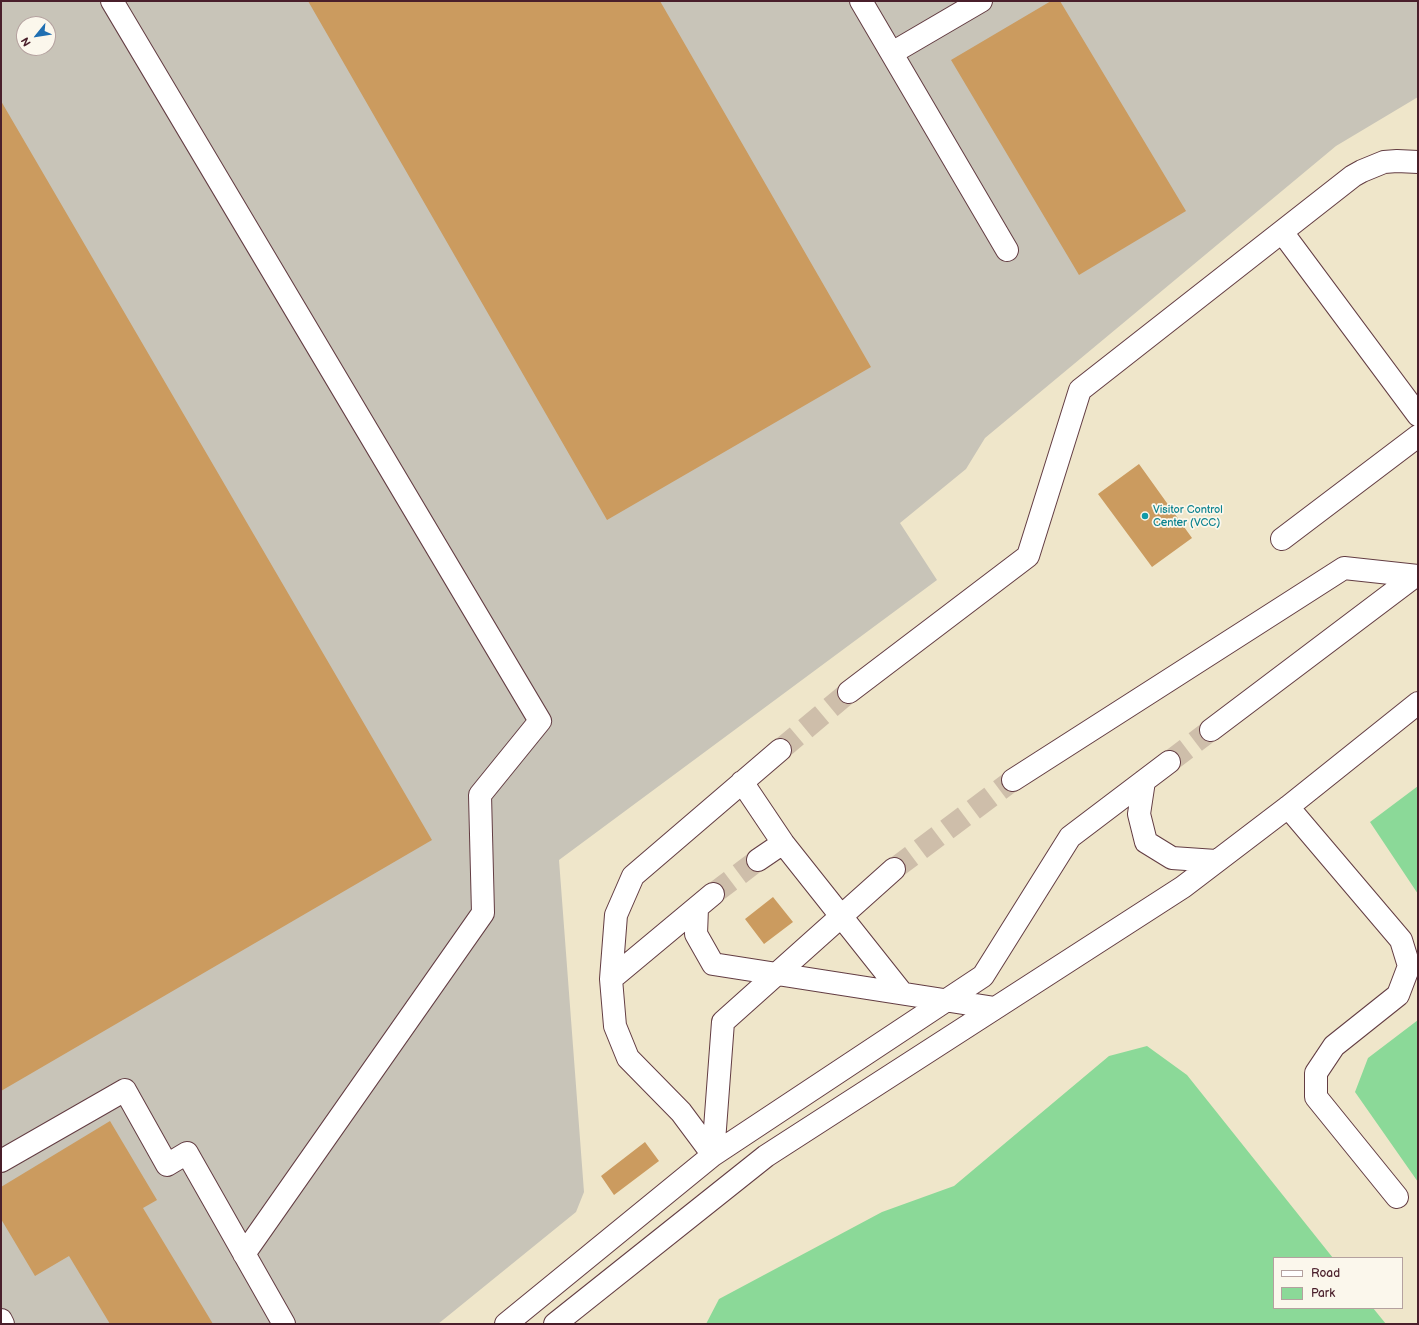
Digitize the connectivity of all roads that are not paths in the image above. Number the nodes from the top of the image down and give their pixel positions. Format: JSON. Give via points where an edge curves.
{"nodes":[{"id":1,"x":112,"y":1,"type":"edge"},
{"id":2,"x":861,"y":1,"type":"edge"},
{"id":3,"x":981,"y":1,"type":"edge"},
{"id":4,"x":892,"y":54,"type":"junction"},
{"id":5,"x":1418,"y":162,"type":"edge"},
{"id":6,"x":1282,"y":232,"type":"junction"},
{"id":7,"x":1007,"y":250,"type":"dead end"},
{"id":8,"x":1418,"y":415,"type":"edge"},
{"id":9,"x":1418,"y":436,"type":"edge"},
{"id":10,"x":1282,"y":539,"type":"dead end"},
{"id":11,"x":1416,"y":576,"type":"edge"},
{"id":12,"x":849,"y":692,"type":"tunnel mouth"},
{"id":13,"x":1418,"y":703,"type":"edge"},
{"id":14,"x":1211,"y":730,"type":"tunnel mouth"},
{"id":15,"x":780,"y":750,"type":"tunnel mouth"},
{"id":16,"x":1169,"y":762,"type":"tunnel mouth"},
{"id":17,"x":1013,"y":780,"type":"tunnel mouth"},
{"id":18,"x":1144,"y":781,"type":"junction"},
{"id":19,"x":742,"y":782,"type":"junction"},
{"id":20,"x":1288,"y":807,"type":"junction"},
{"id":21,"x":783,"y":843,"type":"junction"},
{"id":22,"x":758,"y":860,"type":"tunnel mouth"},
{"id":23,"x":1216,"y":861,"type":"junction"},
{"id":24,"x":894,"y":869,"type":"tunnel mouth"},
{"id":25,"x":713,"y":894,"type":"tunnel mouth"},
{"id":26,"x":697,"y":908,"type":"junction"},
{"id":27,"x":841,"y":917,"type":"junction"},
{"id":28,"x":777,"y":974,"type":"junction"},
{"id":29,"x":611,"y":979,"type":"junction"},
{"id":30,"x":902,"y":993,"type":"junction"},
{"id":31,"x":946,"y":1000,"type":"junction"},
{"id":32,"x":995,"y":1008,"type":"junction"},
{"id":33,"x":712,"y":1155,"type":"junction"},
{"id":34,"x":1,"y":1161,"type":"edge"},
{"id":35,"x":1397,"y":1197,"type":"dead end"},
{"id":36,"x":244,"y":1254,"type":"junction"},
{"id":37,"x":1,"y":1320,"type":"edge"},
{"id":38,"x":3,"y":1324,"type":"edge"},
{"id":39,"x":284,"y":1324,"type":"edge"},
{"id":40,"x":506,"y":1324,"type":"edge"},
{"id":41,"x":555,"y":1324,"type":"edge"}],
"edges":[{"from":1,"to":36,"type":"street","via":[[540,721],[480,795],[483,913]]},
{"from":2,"to":4,"type":"street"},
{"from":3,"to":4,"type":"street"},
{"from":4,"to":7,"type":"street"},
{"from":5,"to":6,"type":"street","via":[[1384,162],[1362,171]]},
{"from":6,"to":8,"type":"street"},
{"from":6,"to":12,"type":"street","via":[[1080,390],[1028,556]]},
{"from":9,"to":10,"type":"street"},
{"from":11,"to":14,"type":"street"},
{"from":11,"to":17,"type":"street","via":[[1344,568]]},
{"from":13,"to":20,"type":"street"},
{"from":15,"to":19,"type":"street"},
{"from":16,"to":18,"type":"street"},
{"from":18,"to":23,"type":"street","via":[[1139,814],[1146,842],[1172,858]]},
{"from":18,"to":31,"type":"street","via":[[1070,837],[982,976]]},
{"from":19,"to":21,"type":"street"},
{"from":19,"to":29,"type":"street","via":[[632,876],[616,915]]},
{"from":20,"to":23,"type":"street"},
{"from":20,"to":35,"type":"street","via":[[1401,940],[1409,966],[1398,995],[1334,1046],[1316,1073],[1316,1097]]},
{"from":21,"to":22,"type":"street"},
{"from":21,"to":27,"type":"street"},
{"from":23,"to":32,"type":"street","via":[[1183,887]]},
{"from":24,"to":27,"type":"street"},
{"from":25,"to":26,"type":"street"},
{"from":26,"to":28,"type":"street","via":[[696,934],[713,964]]},
{"from":26,"to":29,"type":"street"},
{"from":27,"to":28,"type":"street"},
{"from":27,"to":30,"type":"street"},
{"from":28,"to":30,"type":"street"},
{"from":28,"to":33,"type":"street","via":[[723,1022]]},
{"from":29,"to":33,"type":"street","via":[[614,1026],[628,1058],[681,1112]]},
{"from":30,"to":31,"type":"street"},
{"from":31,"to":32,"type":"street"},
{"from":31,"to":33,"type":"street"},
{"from":32,"to":41,"type":"street","via":[[766,1156]]},
{"from":33,"to":40,"type":"street"},
{"from":34,"to":36,"type":"street","via":[[125,1090],[167,1165],[187,1153]]},
{"from":36,"to":39,"type":"street"},
{"from":37,"to":38,"type":"street"}]}
